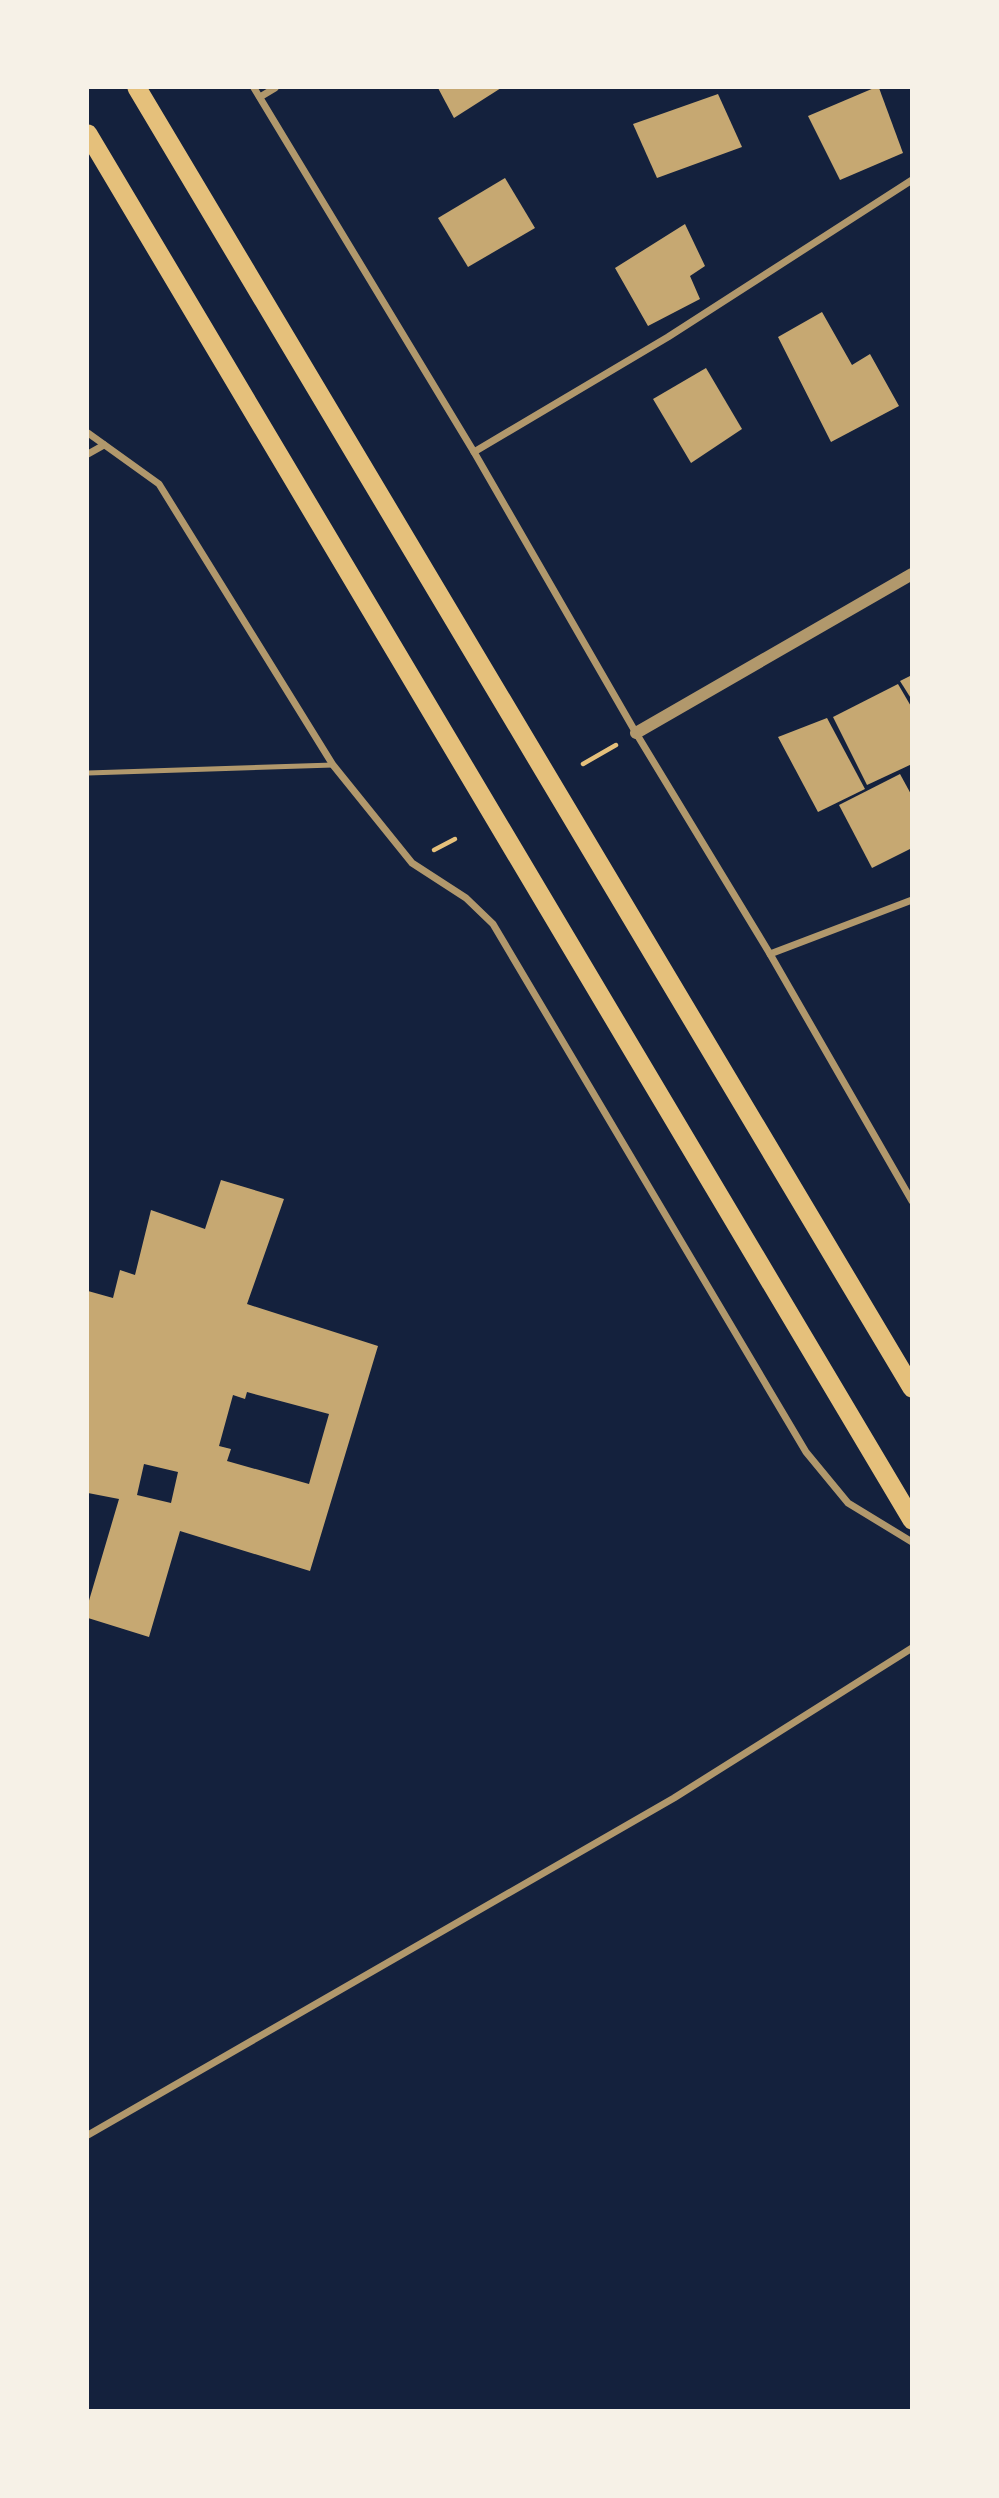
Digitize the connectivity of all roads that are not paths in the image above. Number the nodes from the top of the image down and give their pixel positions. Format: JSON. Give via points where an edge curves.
{"nodes":[{"id":1,"x":137,"y":88,"type":"edge"},
{"id":2,"x":254,"y":88,"type":"edge"},
{"id":3,"x":275,"y":88,"type":"edge"},
{"id":4,"x":260,"y":97,"type":"junction"},
{"id":5,"x":88,"y":134,"type":"edge"},
{"id":6,"x":912,"y":180,"type":"edge"},
{"id":7,"x":88,"y":433,"type":"edge"},
{"id":8,"x":104,"y":445,"type":"junction"},
{"id":9,"x":474,"y":452,"type":"junction"},
{"id":10,"x":88,"y":454,"type":"edge"},
{"id":11,"x":912,"y":574,"type":"edge"},
{"id":12,"x":636,"y":733,"type":"junction"},
{"id":13,"x":333,"y":765,"type":"junction"},
{"id":14,"x":88,"y":773,"type":"edge"},
{"id":15,"x":912,"y":900,"type":"edge"},
{"id":16,"x":770,"y":954,"type":"junction"},
{"id":17,"x":912,"y":1201,"type":"edge"},
{"id":18,"x":912,"y":1388,"type":"edge"},
{"id":19,"x":912,"y":1520,"type":"edge"},
{"id":20,"x":912,"y":1542,"type":"edge"},
{"id":21,"x":912,"y":1648,"type":"edge"},
{"id":22,"x":88,"y":2135,"type":"edge"}],
"edges":[{"from":1,"to":18,"type":"highway"},
{"from":2,"to":4,"type":"street"},
{"from":3,"to":4,"type":"street"},
{"from":4,"to":9,"type":"street"},
{"from":5,"to":19,"type":"highway"},
{"from":6,"to":9,"type":"street","via":[[668,337]]},
{"from":7,"to":8,"type":"street"},
{"from":8,"to":10,"type":"street"},
{"from":8,"to":13,"type":"street","via":[[159,484]]},
{"from":9,"to":12,"type":"street"},
{"from":11,"to":12,"type":"street"},
{"from":12,"to":16,"type":"street"},
{"from":13,"to":14,"type":"lane"},
{"from":13,"to":20,"type":"street","via":[[412,863],[466,898],[493,924],[806,1452],[848,1503]]},
{"from":15,"to":16,"type":"street"},
{"from":16,"to":17,"type":"street"},
{"from":21,"to":22,"type":"street","via":[[674,1798]]}]}
